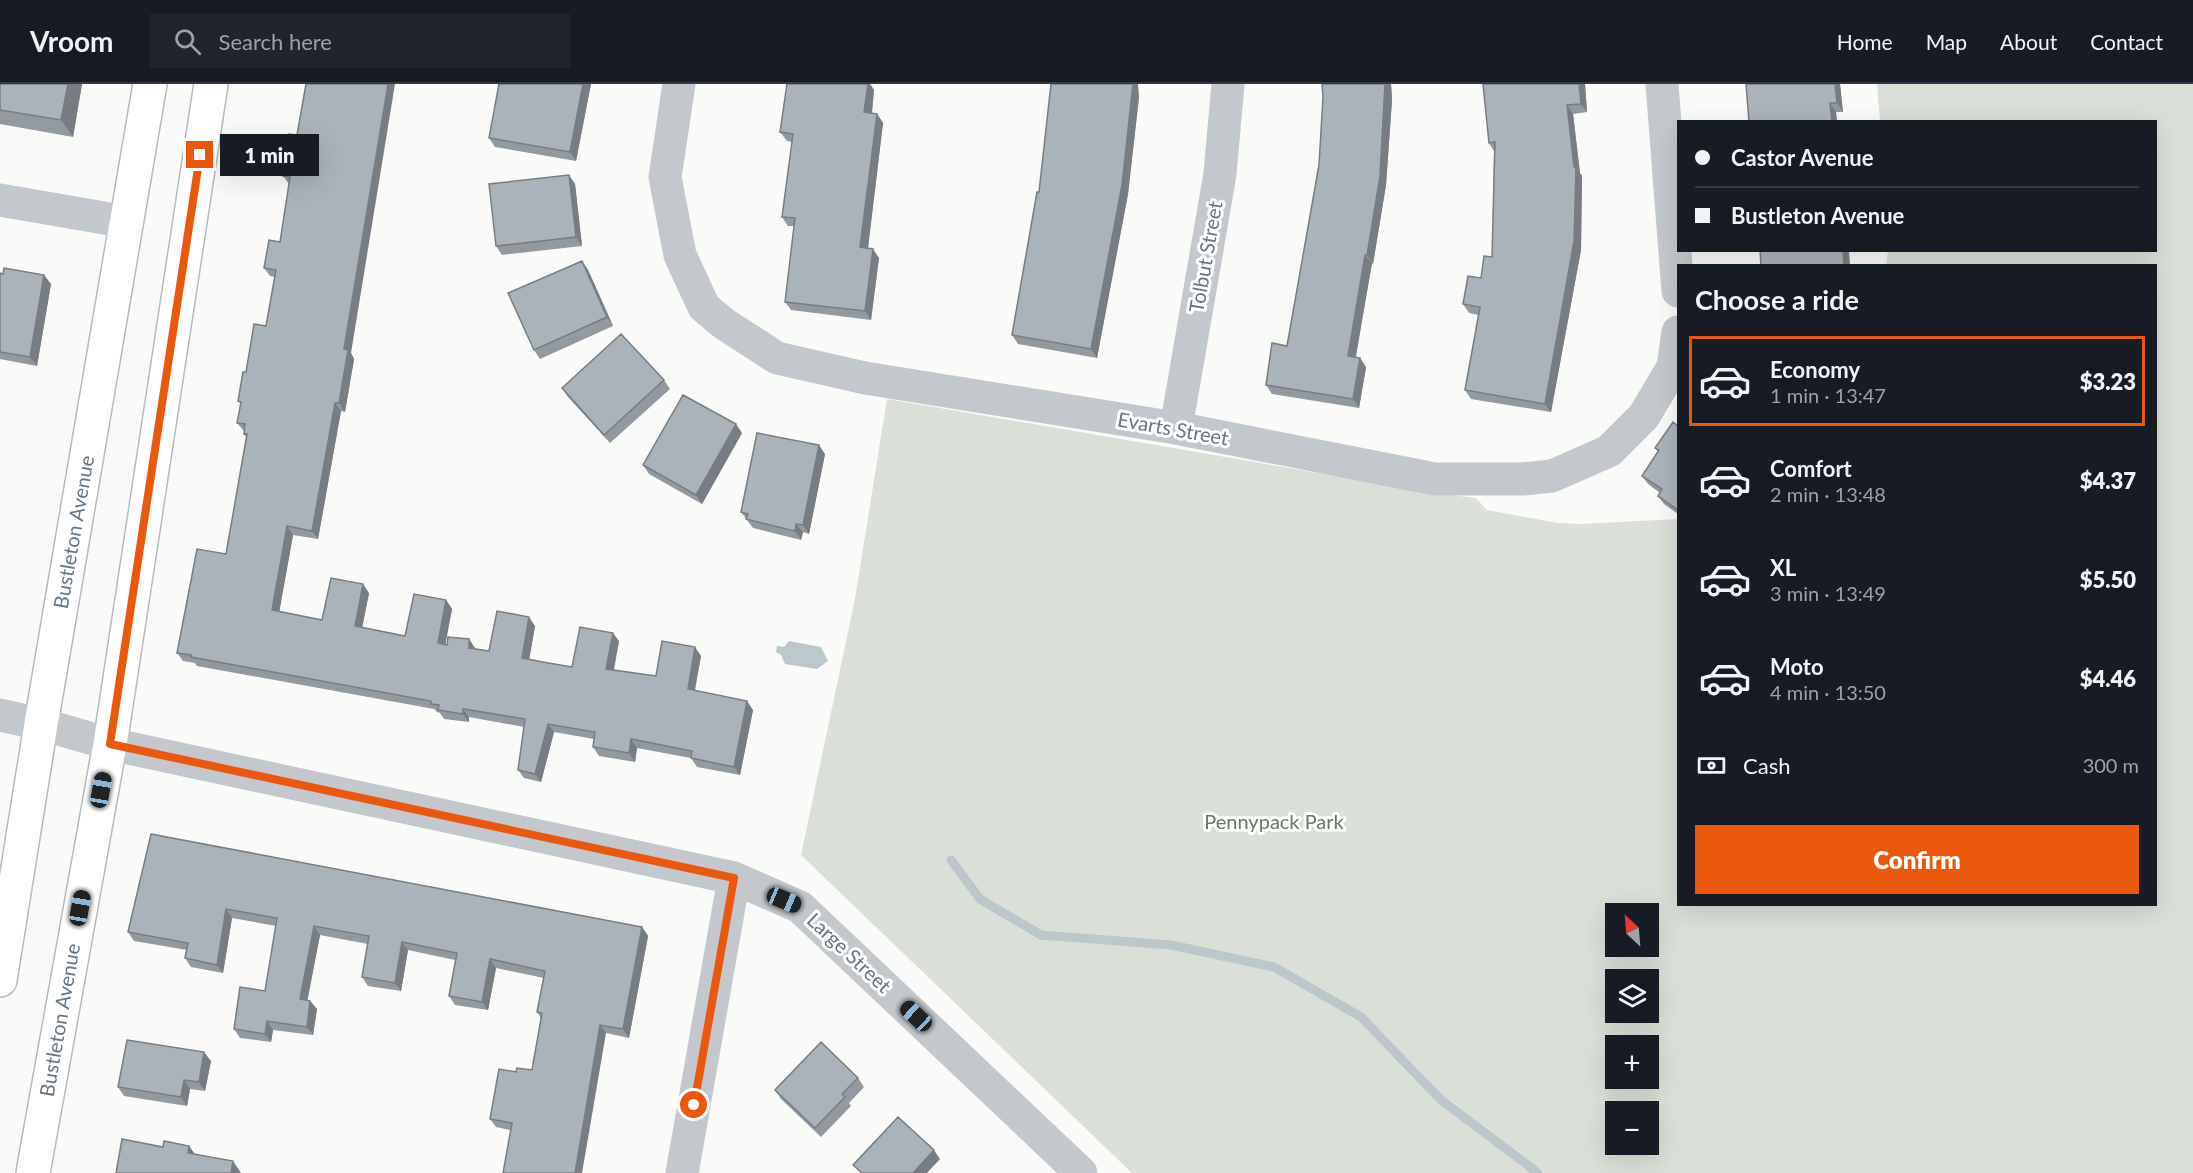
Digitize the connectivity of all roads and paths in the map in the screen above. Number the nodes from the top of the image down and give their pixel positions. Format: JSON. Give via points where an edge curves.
{"nodes":[{"id":1,"x":150,"y":84,"type":"edge"},
{"id":2,"x":211,"y":84,"type":"edge"},
{"id":3,"x":679,"y":84,"type":"edge"},
{"id":4,"x":1228,"y":84,"type":"edge"},
{"id":5,"x":1662,"y":84,"type":"edge"},
{"id":6,"x":0,"y":200,"type":"edge"},
{"id":7,"x":127,"y":222,"type":"junction"},
{"id":8,"x":1677,"y":278,"type":"edge"},
{"id":9,"x":1677,"y":339,"type":"edge"},
{"id":10,"x":1176,"y":428,"type":"junction"},
{"id":11,"x":0,"y":715,"type":"edge"},
{"id":12,"x":41,"y":724,"type":"junction"},
{"id":13,"x":110,"y":744,"type":"junction"},
{"id":14,"x":734,"y":878,"type":"junction"},
{"id":15,"x":0,"y":980,"type":"edge"},
{"id":16,"x":33,"y":1173,"type":"edge"},
{"id":17,"x":682,"y":1173,"type":"edge"},
{"id":18,"x":1081,"y":1173,"type":"edge"}],
"edges":[{"from":1,"to":7,"type":"main road","name":"Bustleton Avenue"},
{"from":2,"to":13,"type":"main road","name":"Bustleton Avenue"},
{"from":3,"to":10,"type":"street","name":"Evarts Street","via":[[664,177],[680,255],[704,307],[729,327],[777,358],[826,370]]},
{"from":4,"to":10,"type":"street","name":"Tolbut Street","via":[[1220,174]]},
{"from":5,"to":8,"type":"street"},
{"from":6,"to":7,"type":"street"},
{"from":7,"to":12,"type":"main road","name":"Bustleton Avenue"},
{"from":9,"to":10,"type":"street","name":"Evarts Street","via":[[1673,367],[1644,416],[1609,451],[1552,476],[1435,479]]},
{"from":11,"to":12,"type":"street","name":"Large Street"},
{"from":12,"to":13,"type":"street","name":"Large Street"},
{"from":12,"to":15,"type":"main road","name":"Bustleton Avenue"},
{"from":13,"to":14,"type":"street","name":"Large Street"},
{"from":13,"to":16,"type":"main road","name":"Bustleton Avenue"},
{"from":14,"to":17,"type":"street"},
{"from":14,"to":18,"type":"street","name":"Large Street","via":[[800,907]]}]}
